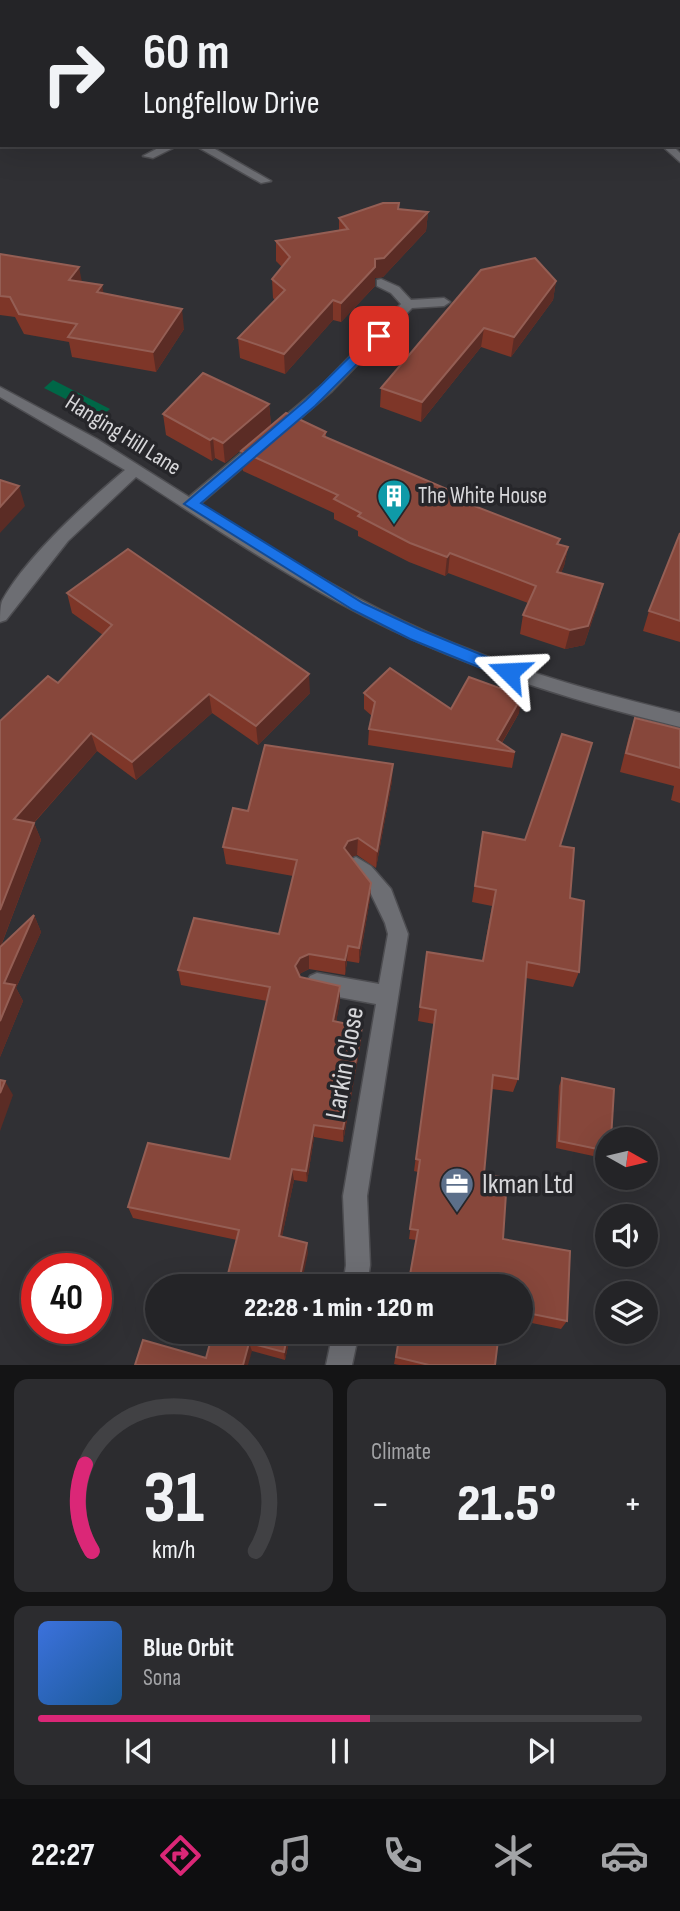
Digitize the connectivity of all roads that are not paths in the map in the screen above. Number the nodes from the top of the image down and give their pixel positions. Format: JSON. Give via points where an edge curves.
{"nodes":[{"id":1,"x":169,"y":147,"type":"edge"},
{"id":2,"x":204,"y":147,"type":"edge"},
{"id":3,"x":149,"y":156,"type":"dead end"},
{"id":4,"x":265,"y":181,"type":"dead end"},
{"id":5,"x":381,"y":283,"type":"dead end"},
{"id":6,"x":444,"y":302,"type":"dead end"},
{"id":7,"x":408,"y":304,"type":"junction"},
{"id":8,"x":0,"y":391,"type":"edge"},
{"id":9,"x":136,"y":469,"type":"junction"},
{"id":10,"x":191,"y":504,"type":"junction"},
{"id":11,"x":0,"y":616,"type":"edge"},
{"id":12,"x":680,"y":720,"type":"edge"},
{"id":13,"x":356,"y":866,"type":"edge"},
{"id":14,"x":309,"y":982,"type":"edge"},
{"id":15,"x":389,"y":996,"type":"junction"},
{"id":16,"x":357,"y":1274,"type":"edge"},
{"id":17,"x":343,"y":1344,"type":"edge"},
{"id":18,"x":339,"y":1365,"type":"edge"}],
"edges":[{"from":1,"to":3,"type":"street"},
{"from":2,"to":4,"type":"street"},
{"from":5,"to":7,"type":"street"},
{"from":6,"to":7,"type":"street"},
{"from":7,"to":10,"type":"street","via":[[327,388]]},
{"from":8,"to":9,"type":"street","name":"Hanging Hill Lane","via":[[59,420]]},
{"from":9,"to":10,"type":"street","name":"Hanging Hill Lane"},
{"from":9,"to":11,"type":"street","via":[[83,513]]},
{"from":10,"to":12,"type":"street","name":"Hanging Hill Lane","via":[[358,607],[416,635],[549,686]]},
{"from":13,"to":15,"type":"street","name":"Larkin Close","via":[[381,890],[396,921]]},
{"from":14,"to":15,"type":"street"},
{"from":15,"to":16,"type":"street","name":"Larkin Close","via":[[355,1196]]},
{"from":17,"to":18,"type":"street"}]}
